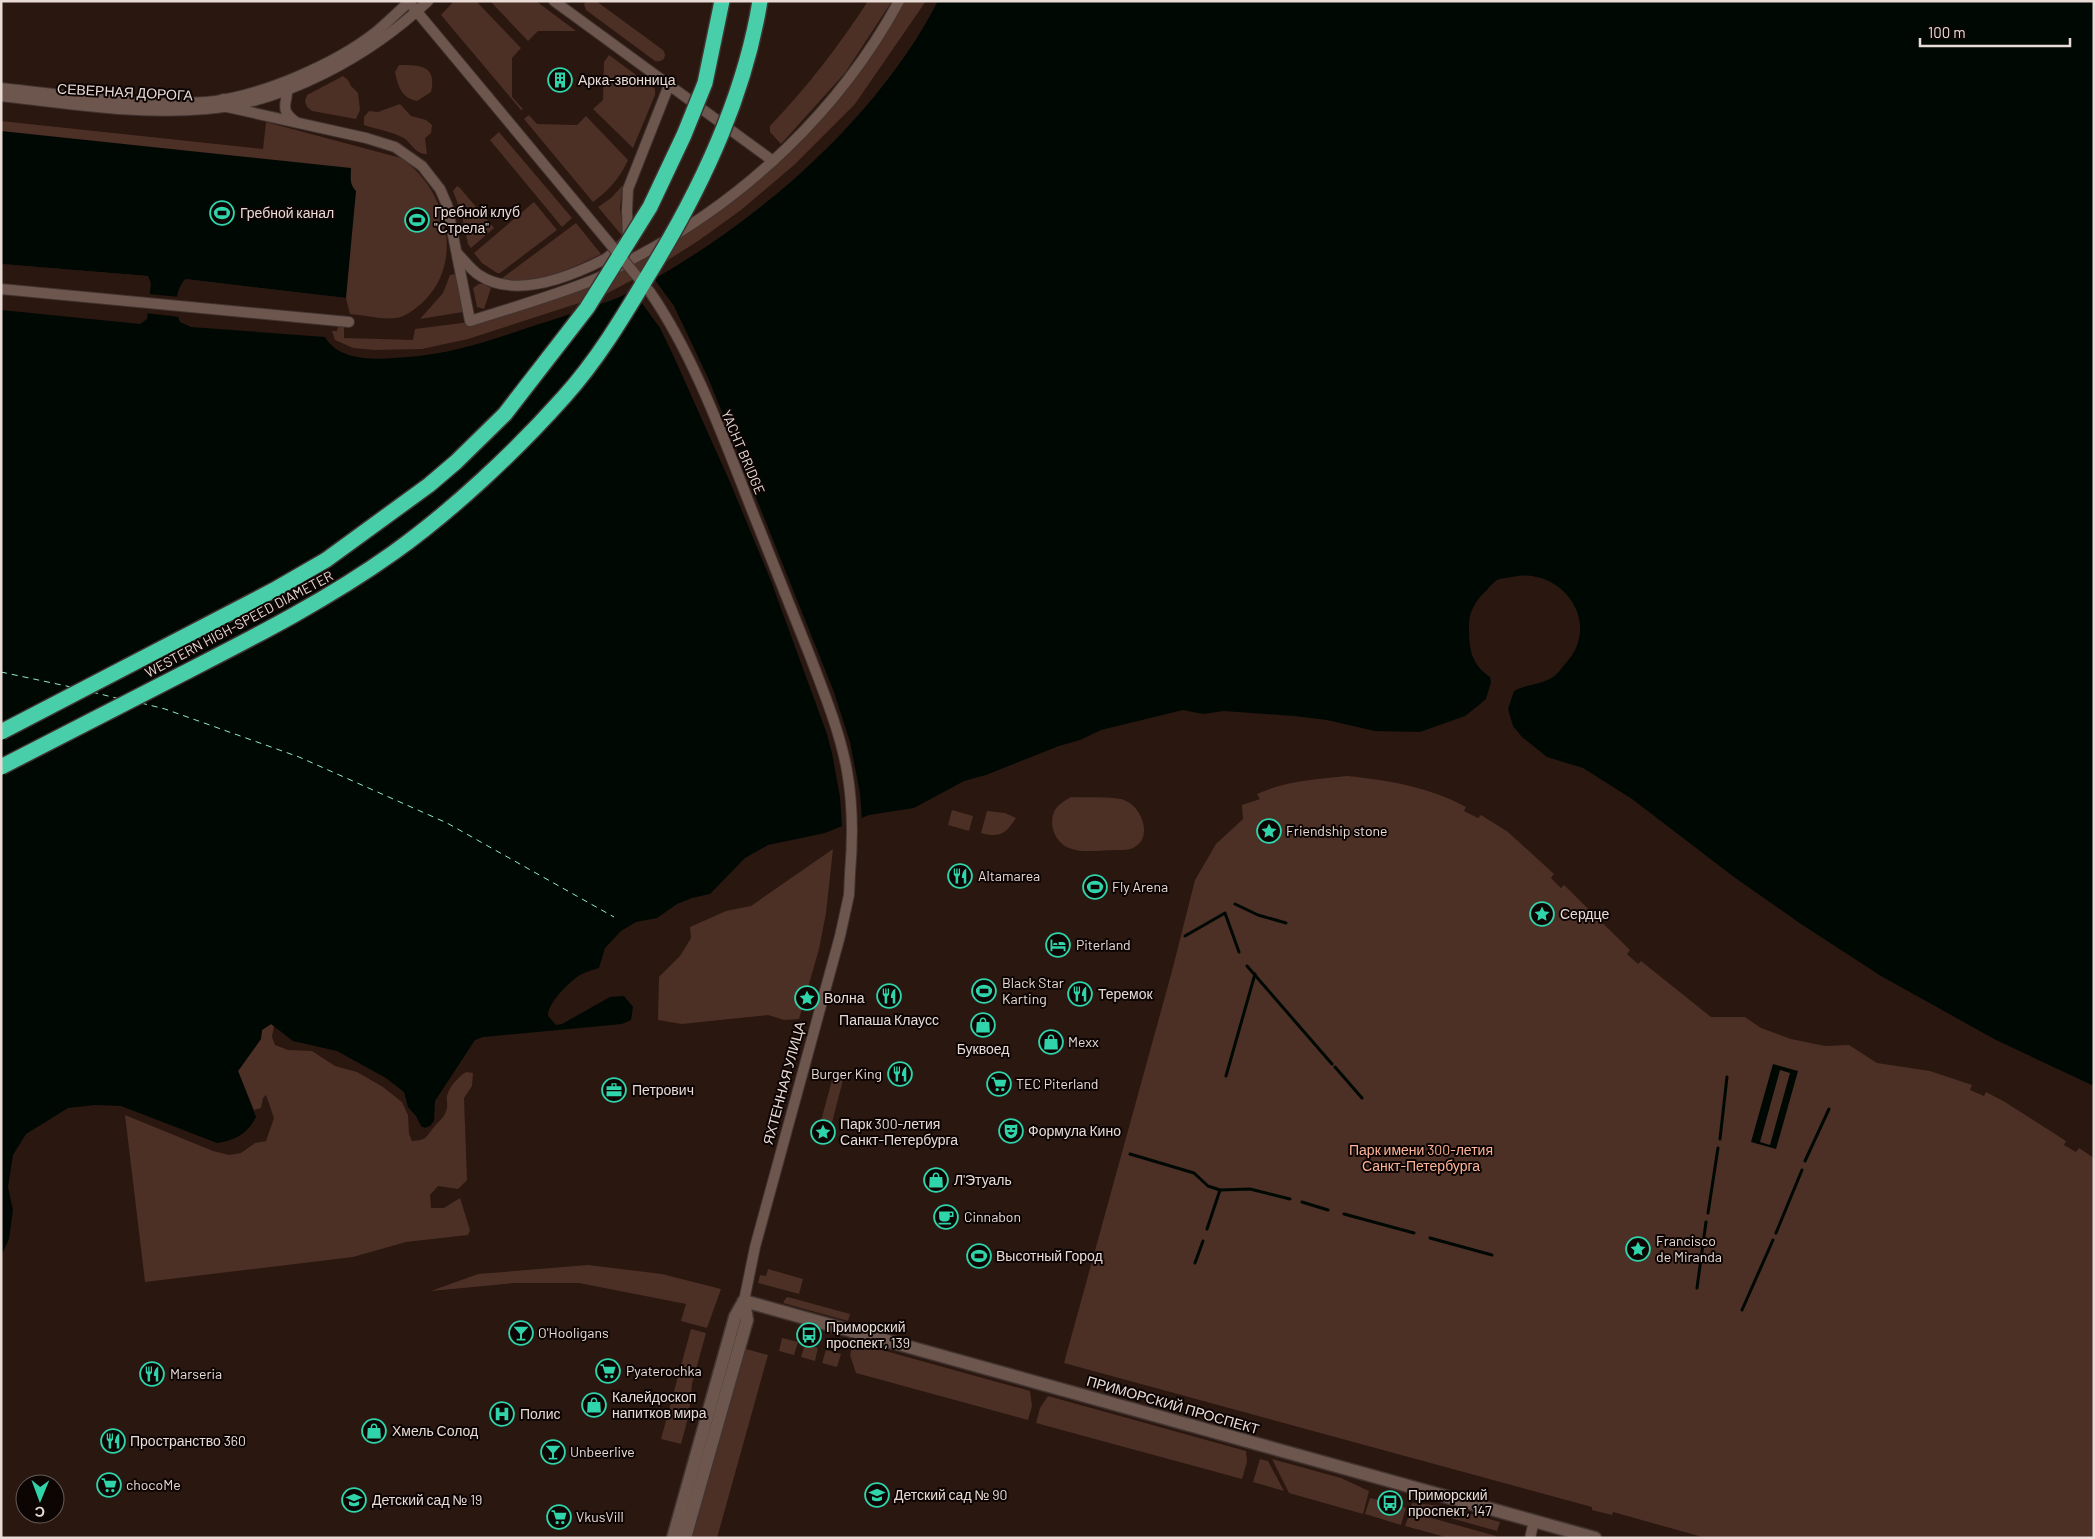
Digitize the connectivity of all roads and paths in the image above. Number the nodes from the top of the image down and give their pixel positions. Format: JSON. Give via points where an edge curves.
{"nodes":[{"id":1,"x":428,"y":1,"type":"edge"},
{"id":2,"x":554,"y":1,"type":"edge"},
{"id":3,"x":722,"y":1,"type":"edge"},
{"id":4,"x":760,"y":1,"type":"edge"},
{"id":5,"x":899,"y":1,"type":"edge"},
{"id":6,"x":409,"y":2,"type":"edge"},
{"id":7,"x":417,"y":12,"type":"junction"},
{"id":8,"x":286,"y":85,"type":"junction"},
{"id":9,"x":669,"y":85,"type":"junction"},
{"id":10,"x":1,"y":88,"type":"edge"},
{"id":11,"x":1,"y":96,"type":"edge"},
{"id":12,"x":225,"y":103,"type":"junction"},
{"id":13,"x":297,"y":122,"type":"junction"},
{"id":14,"x":773,"y":162,"type":"junction"},
{"id":15,"x":457,"y":253,"type":"junction"},
{"id":16,"x":1,"y":289,"type":"edge"},
{"id":17,"x":349,"y":322,"type":"dead end"},
{"id":18,"x":1,"y":732,"type":"edge"},
{"id":19,"x":1,"y":767,"type":"edge"},
{"id":20,"x":850,"y":873,"type":"joint"},
{"id":21,"x":744,"y":1301,"type":"junction"},
{"id":22,"x":1534,"y":1521,"type":"junction"},
{"id":23,"x":673,"y":1538,"type":"edge"},
{"id":24,"x":685,"y":1538,"type":"edge"},
{"id":25,"x":1530,"y":1538,"type":"edge"},
{"id":26,"x":1595,"y":1538,"type":"edge"}],
"edges":[{"from":1,"to":7,"type":"street","name":"СЕВЕРНАЯ ДОРОГА"},
{"from":2,"to":9,"type":"street"},
{"from":3,"to":18,"type":"highway","name":"WESTERN HIGH-SPEED DIAMETER","bridge":true,"via":[[705,83],[650,207],[587,308],[504,414],[429,485],[326,560]]},
{"from":4,"to":19,"type":"highway","name":"WESTERN HIGH-SPEED DIAMETER","bridge":true,"via":[[738,93],[718,146],[681,221],[614,331],[552,410],[429,526],[345,585],[273,627]]},
{"from":5,"to":14,"type":"street","via":[[850,78]]},
{"from":6,"to":7,"type":"street","name":"YACHT BRIDGE"},
{"from":6,"to":8,"type":"street","name":"СЕВЕРНАЯ ДОРОГА","via":[[362,42]]},
{"from":7,"to":8,"type":"street","name":"СЕВЕРНАЯ ДОРОГА","via":[[367,50],[326,73]]},
{"from":7,"to":20,"type":"street","name":"YACHT BRIDGE","bridge":true,"via":[[650,292],[668,318],[746,494],[834,725],[850,797]]},
{"from":8,"to":12,"type":"street","name":"СЕВЕРНАЯ ДОРОГА"},
{"from":8,"to":13,"type":"street","via":[[284,106]]},
{"from":9,"to":14,"type":"street"},
{"from":9,"to":15,"type":"street","via":[[628,189],[628,238],[606,258],[541,284],[526,286],[506,285],[480,275]]},
{"from":10,"to":12,"type":"street","name":"СЕВЕРНАЯ ДОРОГА","via":[[132,101]]},
{"from":11,"to":12,"type":"street","name":"СЕВЕРНАЯ ДОРОГА","via":[[131,109],[184,110]]},
{"from":12,"to":13,"type":"street"},
{"from":13,"to":15,"type":"street","via":[[395,147],[422,166],[440,189],[447,205]]},
{"from":14,"to":15,"type":"street","via":[[706,215],[602,275],[470,320]]},
{"from":16,"to":17,"type":"street"},
{"from":20,"to":21,"type":"street","name":"ЯХТЕННАЯ УЛИЦА","via":[[840,936],[757,1238]]},
{"from":21,"to":22,"type":"street","name":"ПРИМОРСКИЙ ПРОСПЕКТ"},
{"from":21,"to":23,"type":"street","name":"ЯХТЕННАЯ УЛИЦА","via":[[732,1324]]},
{"from":21,"to":24,"type":"street","name":"ЯХТЕННАЯ УЛИЦА","via":[[747,1320]]},
{"from":22,"to":25,"type":"street"},
{"from":22,"to":26,"type":"street","name":"ПРИМОРСКИЙ ПРОСПЕКТ"}]}
